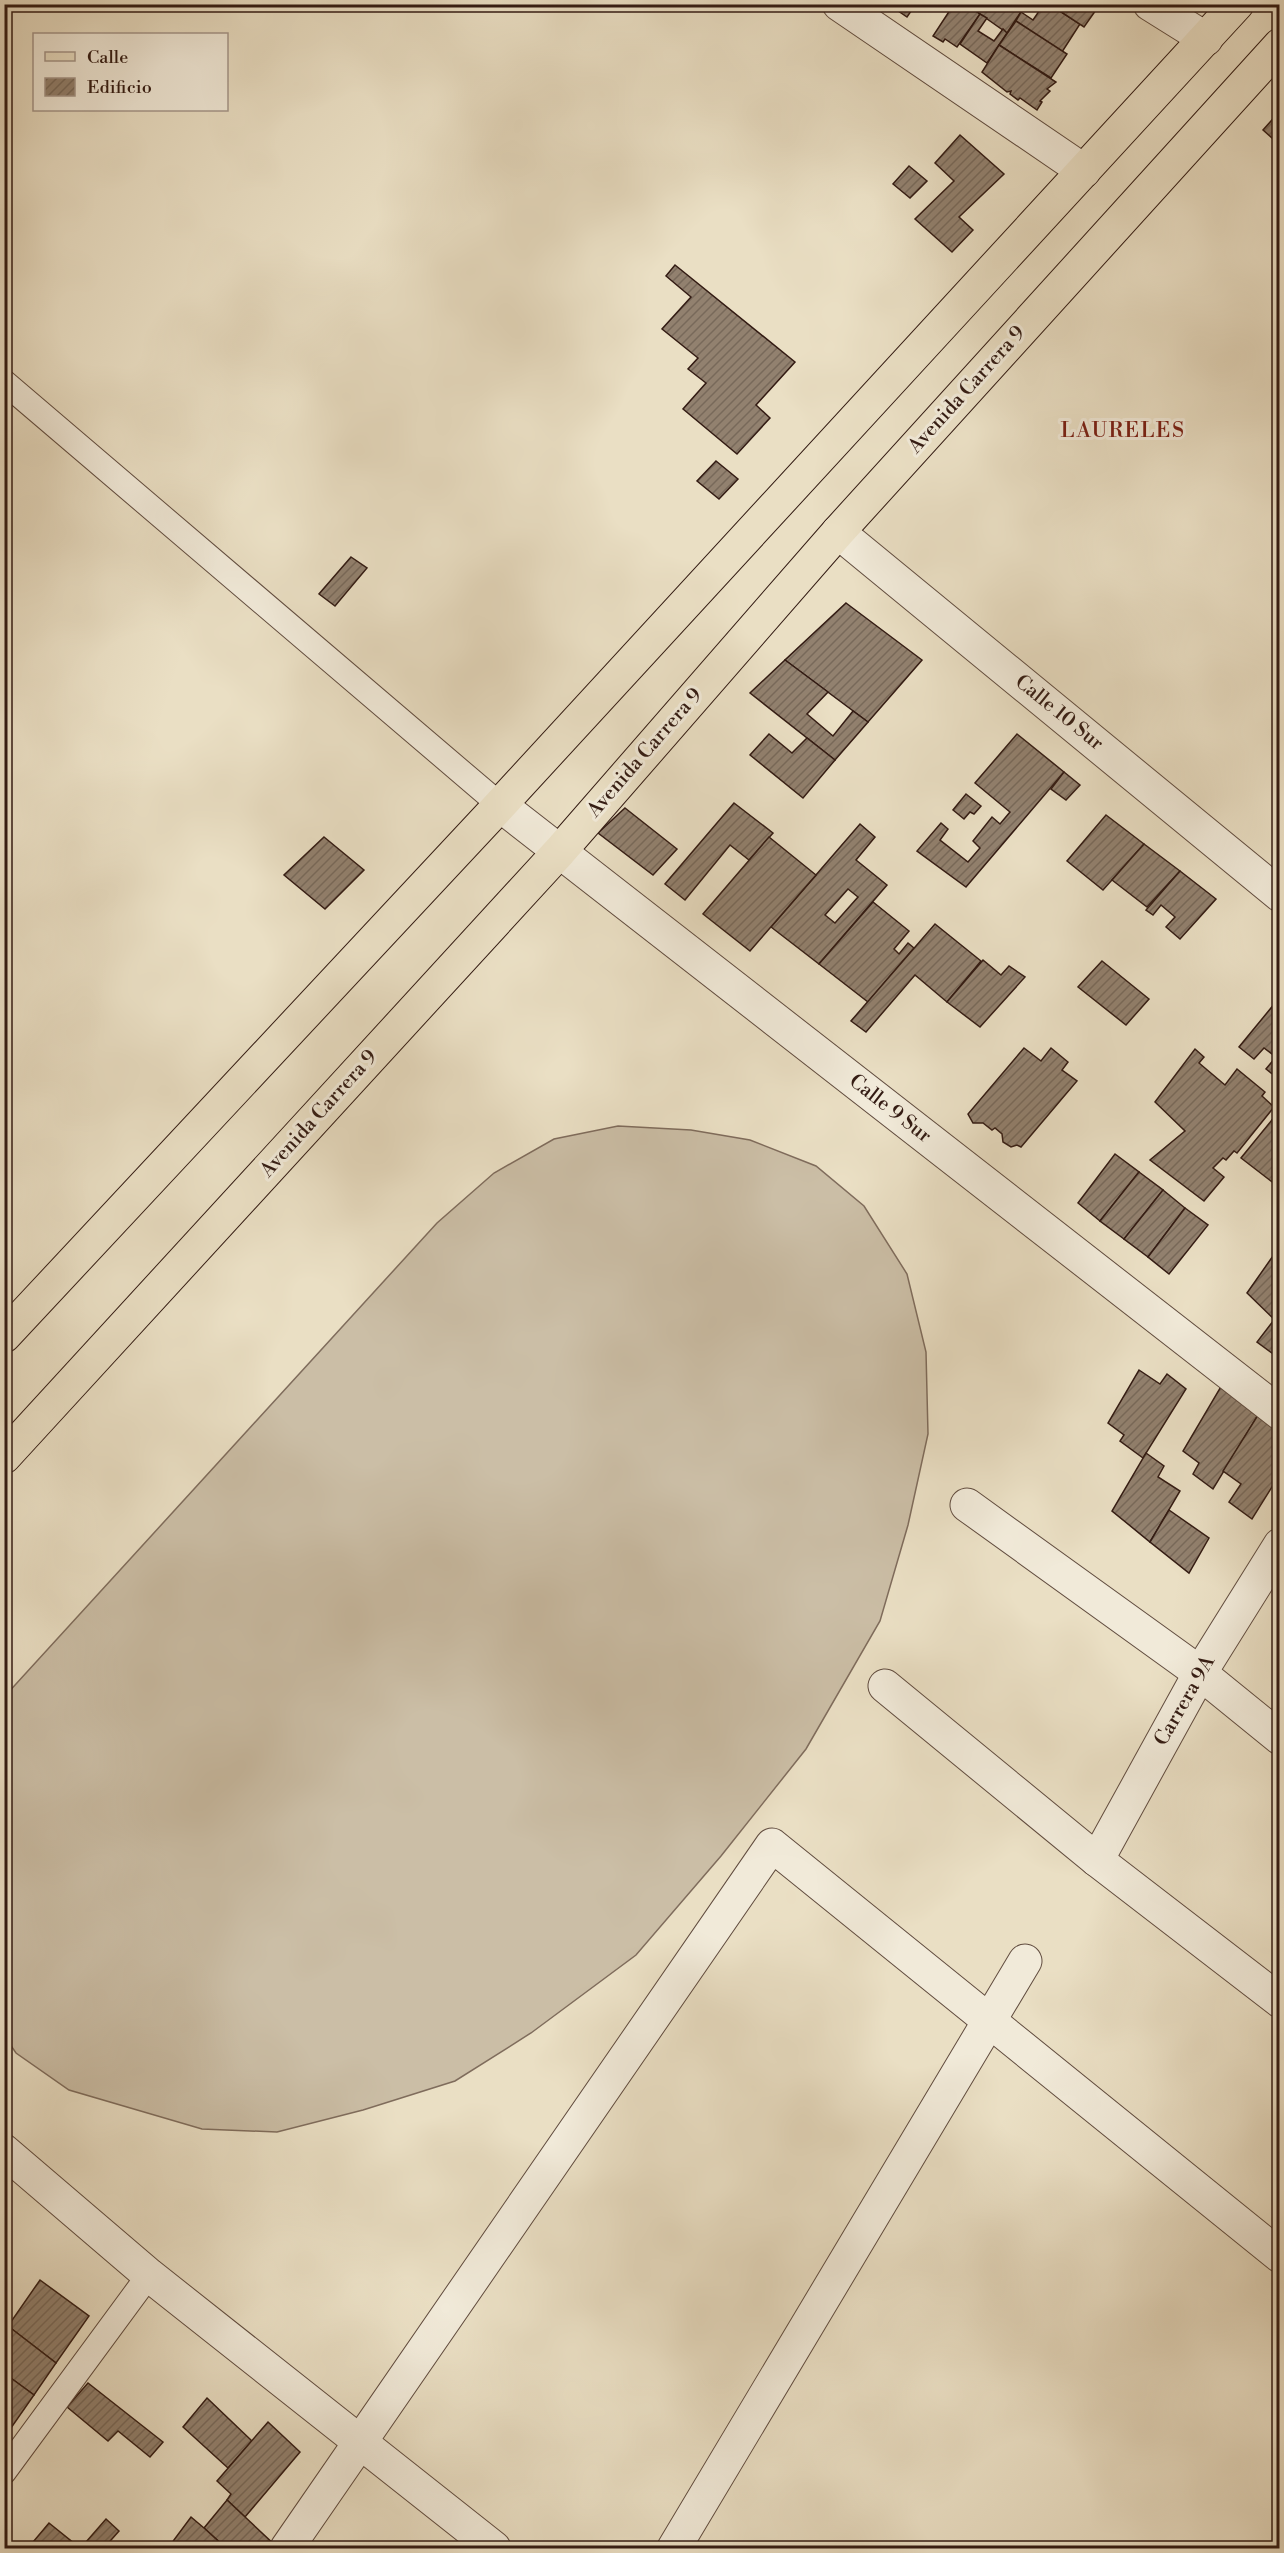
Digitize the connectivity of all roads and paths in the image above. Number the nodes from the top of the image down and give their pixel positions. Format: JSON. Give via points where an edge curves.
{"nodes":[{"id":1,"x":839,"y":4,"type":"edge"},
{"id":2,"x":1150,"y":4,"type":"edge"},
{"id":3,"x":1237,"y":4,"type":"edge"},
{"id":4,"x":1206,"y":39,"type":"junction"},
{"id":5,"x":1280,"y":45,"type":"edge"},
{"id":6,"x":1084,"y":171,"type":"junction"},
{"id":7,"x":4,"y":382,"type":"edge"},
{"id":8,"x":838,"y":531,"type":"junction"},
{"id":9,"x":500,"y":805,"type":"junction"},
{"id":10,"x":560,"y":851,"type":"junction"},
{"id":11,"x":1280,"y":895,"type":"edge"},
{"id":12,"x":4,"y":1336,"type":"edge"},
{"id":13,"x":1280,"y":1413,"type":"edge"},
{"id":14,"x":4,"y":1457,"type":"edge"},
{"id":15,"x":967,"y":1505,"type":"dead end"},
{"id":16,"x":1280,"y":1545,"type":"edge"},
{"id":17,"x":1200,"y":1673,"type":"junction"},
{"id":18,"x":885,"y":1686,"type":"dead end"},
{"id":19,"x":1280,"y":1738,"type":"edge"},
{"id":20,"x":1097,"y":1860,"type":"junction"},
{"id":21,"x":1025,"y":1961,"type":"dead end"},
{"id":22,"x":1280,"y":2001,"type":"edge"},
{"id":23,"x":989,"y":2021,"type":"junction"},
{"id":24,"x":4,"y":2151,"type":"edge"},
{"id":25,"x":1280,"y":2256,"type":"edge"},
{"id":26,"x":149,"y":2275,"type":"junction"},
{"id":27,"x":359,"y":2441,"type":"junction"},
{"id":28,"x":4,"y":2472,"type":"edge"},
{"id":29,"x":287,"y":2548,"type":"edge"},
{"id":30,"x":494,"y":2548,"type":"edge"},
{"id":31,"x":674,"y":2548,"type":"edge"}],
"edges":[{"from":1,"to":6,"type":"street"},
{"from":2,"to":4,"type":"street"},
{"from":3,"to":4,"type":"main road"},
{"from":4,"to":6,"type":"main road"},
{"from":5,"to":8,"type":"main road","name":"Avenida Carrera 9"},
{"from":6,"to":9,"type":"main road"},
{"from":7,"to":9,"type":"lane"},
{"from":8,"to":10,"type":"main road","name":"Avenida Carrera 9"},
{"from":8,"to":11,"type":"street","name":"Calle 10 Sur"},
{"from":9,"to":10,"type":"street","name":"Calle 9 Sur"},
{"from":9,"to":12,"type":"main road"},
{"from":10,"to":13,"type":"street","name":"Calle 9 Sur"},
{"from":10,"to":14,"type":"main road","name":"Avenida Carrera 9"},
{"from":15,"to":17,"type":"street"},
{"from":16,"to":17,"type":"street","name":"Carrera 9A"},
{"from":17,"to":19,"type":"street"},
{"from":17,"to":20,"type":"street","name":"Carrera 9A"},
{"from":18,"to":20,"type":"street"},
{"from":20,"to":22,"type":"street"},
{"from":21,"to":23,"type":"street"},
{"from":23,"to":25,"type":"street"},
{"from":23,"to":27,"type":"street","via":[[772,1845]]},
{"from":23,"to":31,"type":"street"},
{"from":24,"to":26,"type":"street"},
{"from":26,"to":27,"type":"street"},
{"from":26,"to":28,"type":"lane"},
{"from":27,"to":29,"type":"street"},
{"from":27,"to":30,"type":"street"}]}
